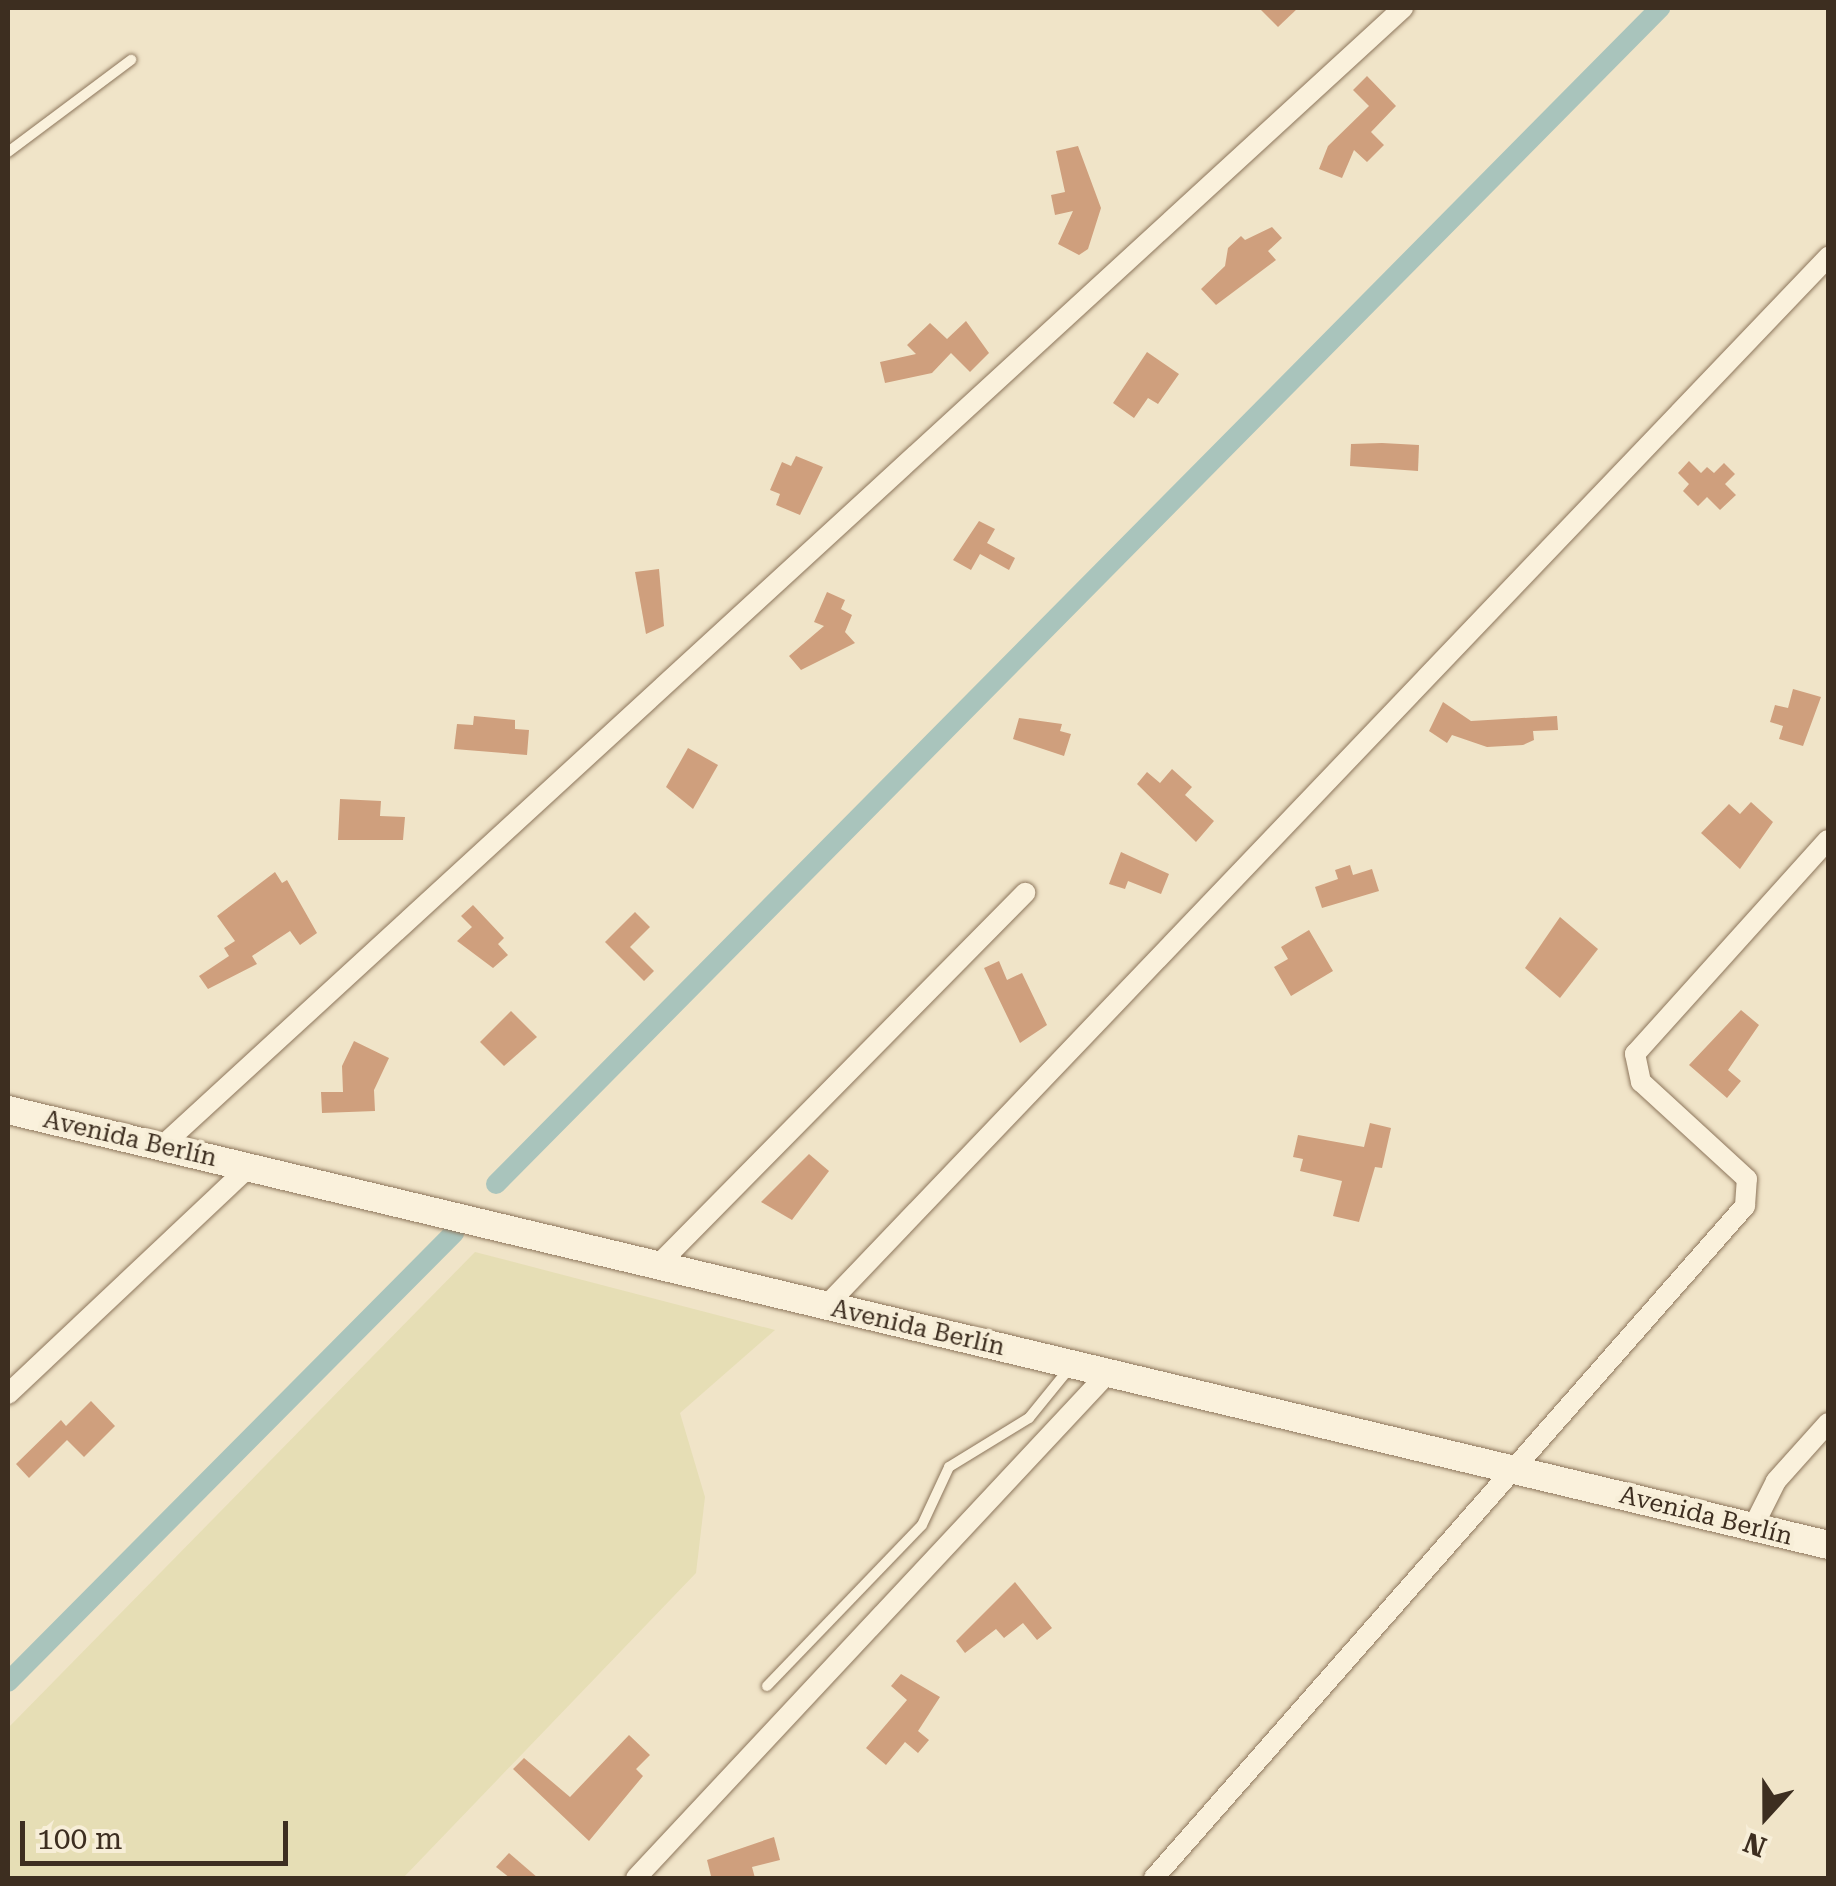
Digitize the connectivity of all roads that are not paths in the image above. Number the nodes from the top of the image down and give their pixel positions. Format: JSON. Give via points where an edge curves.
{"nodes":[{"id":1,"x":1403,"y":8,"type":"edge"},
{"id":2,"x":131,"y":60,"type":"dead end"},
{"id":3,"x":8,"y":152,"type":"edge"},
{"id":4,"x":1828,"y":257,"type":"edge"},
{"id":5,"x":1828,"y":840,"type":"edge"},
{"id":6,"x":1025,"y":893,"type":"dead end"},
{"id":7,"x":8,"y":1110,"type":"edge"},
{"id":8,"x":162,"y":1146,"type":"junction"},
{"id":9,"x":249,"y":1167,"type":"junction"},
{"id":10,"x":658,"y":1265,"type":"junction"},
{"id":11,"x":826,"y":1306,"type":"junction"},
{"id":12,"x":1072,"y":1364,"type":"junction"},
{"id":13,"x":1108,"y":1373,"type":"junction"},
{"id":14,"x":8,"y":1394,"type":"edge"},
{"id":15,"x":1828,"y":1423,"type":"edge"},
{"id":16,"x":1513,"y":1470,"type":"junction"},
{"id":17,"x":1753,"y":1528,"type":"junction"},
{"id":18,"x":1828,"y":1546,"type":"edge"},
{"id":19,"x":766,"y":1686,"type":"dead end"},
{"id":20,"x":636,"y":1878,"type":"edge"},
{"id":21,"x":1154,"y":1878,"type":"edge"}],
"edges":[{"from":1,"to":8,"type":"street"},
{"from":2,"to":3,"type":"lane"},
{"from":4,"to":11,"type":"street"},
{"from":5,"to":16,"type":"street","via":[[1635,1054],[1642,1082],[1743,1174],[1749,1200]]},
{"from":6,"to":10,"type":"street"},
{"from":7,"to":8,"type":"street","name":"Avenida Berlín"},
{"from":8,"to":9,"type":"street","name":"Avenida Berlín"},
{"from":9,"to":10,"type":"street","name":"Avenida Berlín"},
{"from":9,"to":14,"type":"street"},
{"from":10,"to":11,"type":"street","name":"Avenida Berlín"},
{"from":11,"to":12,"type":"street","name":"Avenida Berlín"},
{"from":12,"to":13,"type":"street","name":"Avenida Berlín"},
{"from":12,"to":19,"type":"lane","via":[[1028,1418],[949,1467],[922,1525]]},
{"from":13,"to":16,"type":"street","name":"Avenida Berlín"},
{"from":13,"to":20,"type":"street"},
{"from":15,"to":17,"type":"street","via":[[1776,1481]]},
{"from":16,"to":17,"type":"street","name":"Avenida Berlín"},
{"from":16,"to":21,"type":"street"},
{"from":17,"to":18,"type":"street","name":"Avenida Berlín"}]}
